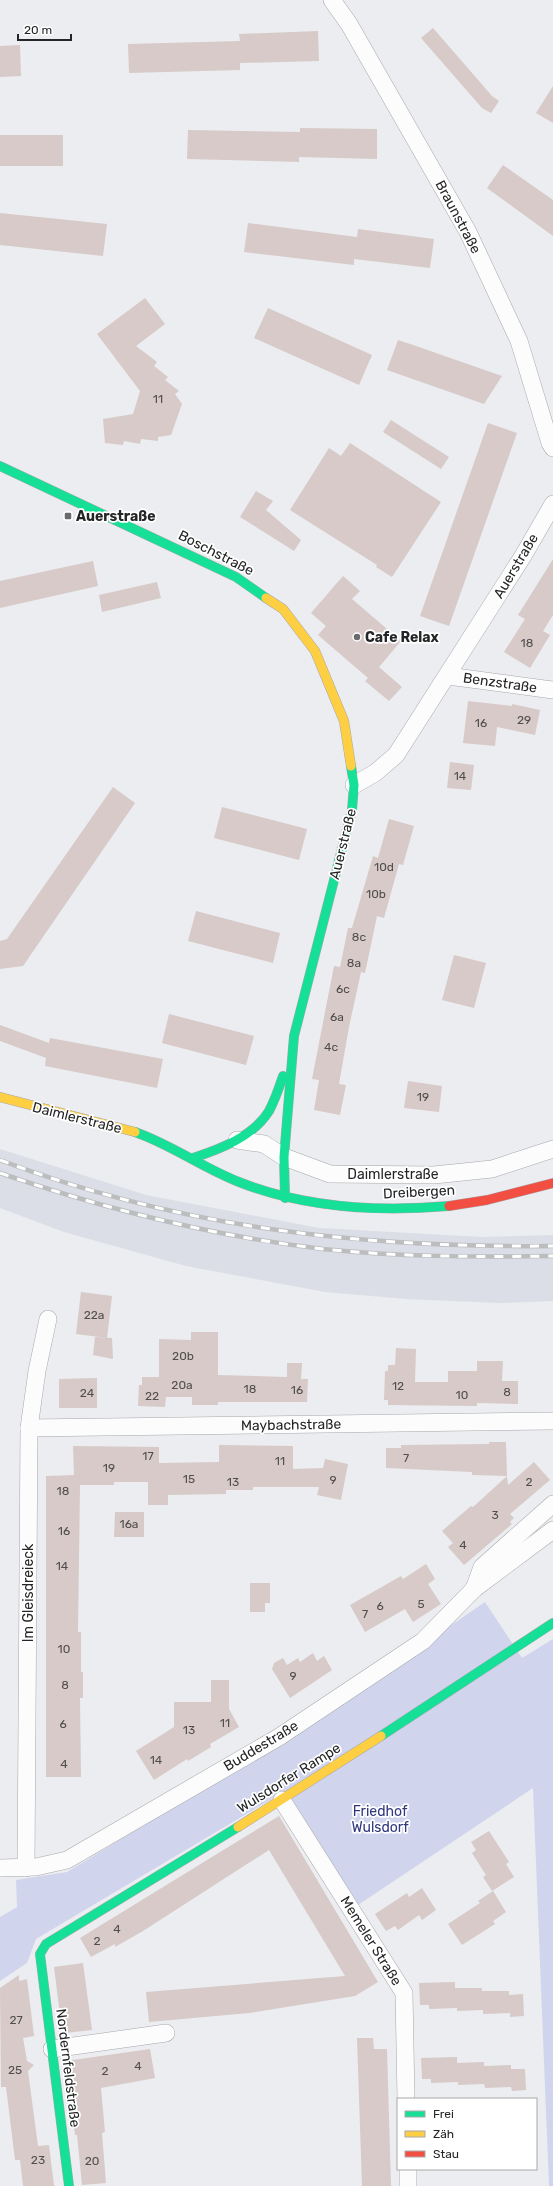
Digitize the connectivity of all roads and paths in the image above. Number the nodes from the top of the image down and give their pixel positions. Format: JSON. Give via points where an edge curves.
{"nodes":[{"id":1,"x":332,"y":0,"type":"edge"},
{"id":2,"x":553,"y":448,"type":"edge"},
{"id":3,"x":0,"y":466,"type":"edge"},
{"id":4,"x":553,"y":504,"type":"edge"},
{"id":5,"x":448,"y":676,"type":"junction"},
{"id":6,"x":553,"y":690,"type":"edge"},
{"id":7,"x":354,"y":785,"type":"junction"},
{"id":8,"x":294,"y":1036,"type":"junction"},
{"id":9,"x":0,"y":1097,"type":"edge"},
{"id":10,"x":237,"y":1140,"type":"junction"},
{"id":11,"x":553,"y":1149,"type":"edge"},
{"id":12,"x":284,"y":1157,"type":"junction"},
{"id":13,"x":193,"y":1158,"type":"junction"},
{"id":14,"x":553,"y":1183,"type":"edge"},
{"id":15,"x":285,"y":1198,"type":"junction"},
{"id":16,"x":48,"y":1319,"type":"dead end"},
{"id":17,"x":553,"y":1421,"type":"edge"},
{"id":18,"x":29,"y":1428,"type":"junction"},
{"id":19,"x":553,"y":1504,"type":"edge"},
{"id":20,"x":553,"y":1530,"type":"edge"},
{"id":21,"x":474,"y":1589,"type":"junction"},
{"id":22,"x":553,"y":1623,"type":"edge"},
{"id":23,"x":282,"y":1800,"type":"junction"},
{"id":24,"x":0,"y":1868,"type":"edge"},
{"id":25,"x":26,"y":1868,"type":"junction"},
{"id":26,"x":40,"y":1954,"type":"joint"},
{"id":27,"x":166,"y":2033,"type":"dead end"},
{"id":28,"x":52,"y":2049,"type":"junction"},
{"id":29,"x":406,"y":2098,"type":"edge"},
{"id":30,"x":408,"y":2170,"type":"edge"},
{"id":31,"x":69,"y":2186,"type":"edge"},
{"id":32,"x":408,"y":2186,"type":"edge"}],
"edges":[{"from":1,"to":2,"type":"street","name":"Braunstraße","via":[[349,24],[468,232],[519,341]]},
{"from":3,"to":7,"type":"street","name":"Boschstraße","via":[[236,577],[284,609],[315,650],[331,685],[344,721]]},
{"from":4,"to":5,"type":"street","name":"Auerstraße"},
{"from":5,"to":6,"type":"street","name":"Benzstraße"},
{"from":5,"to":7,"type":"street","name":"Auerstraße","via":[[396,755],[375,773]]},
{"from":7,"to":8,"type":"street","name":"Auerstraße","via":[[350,822]]},
{"from":8,"to":10,"type":"street","via":[[275,1098],[262,1120]]},
{"from":8,"to":12,"type":"street","name":"Auerstraße"},
{"from":9,"to":13,"type":"street","name":"Daimlerstraße","via":[[19,1104],[143,1134]]},
{"from":10,"to":12,"type":"street","name":"Daimlerstraße","via":[[264,1144]]},
{"from":10,"to":13,"type":"street"},
{"from":11,"to":12,"type":"street","name":"Daimlerstraße","via":[[492,1169],[434,1175],[330,1174]]},
{"from":12,"to":15,"type":"street","name":"Auerstraße"},
{"from":13,"to":15,"type":"street","name":"Daimlerstraße","via":[[238,1182]]},
{"from":14,"to":15,"type":"street","name":"Dreibergen","via":[[466,1204],[377,1209]]},
{"from":16,"to":18,"type":"street","name":"Im Gleisdreieck"},
{"from":17,"to":18,"type":"street","name":"Maybachstraße"},
{"from":18,"to":25,"type":"street","name":"Im Gleisdreieck"},
{"from":19,"to":21,"type":"street","name":"Buddestraße","via":[[482,1566]]},
{"from":20,"to":21,"type":"street","name":"Buddestraße"},
{"from":21,"to":25,"type":"street","name":"Buddestraße","via":[[423,1641],[279,1737],[67,1860]]},
{"from":22,"to":23,"type":"street","name":"Wulsdorfer Rampe","via":[[474,1677]]},
{"from":23,"to":26,"type":"street","name":"Wulsdorfer Rampe","via":[[57,1936],[46,1944]]},
{"from":23,"to":29,"type":"street","name":"Memeler Straße","via":[[404,1993]]},
{"from":24,"to":25,"type":"street","name":"Buddestraße"},
{"from":26,"to":28,"type":"street","name":"Nordernfeldstraße"},
{"from":27,"to":28,"type":"street"},
{"from":28,"to":31,"type":"street","name":"Nordernfeldstraße"},
{"from":30,"to":32,"type":"street"}]}
